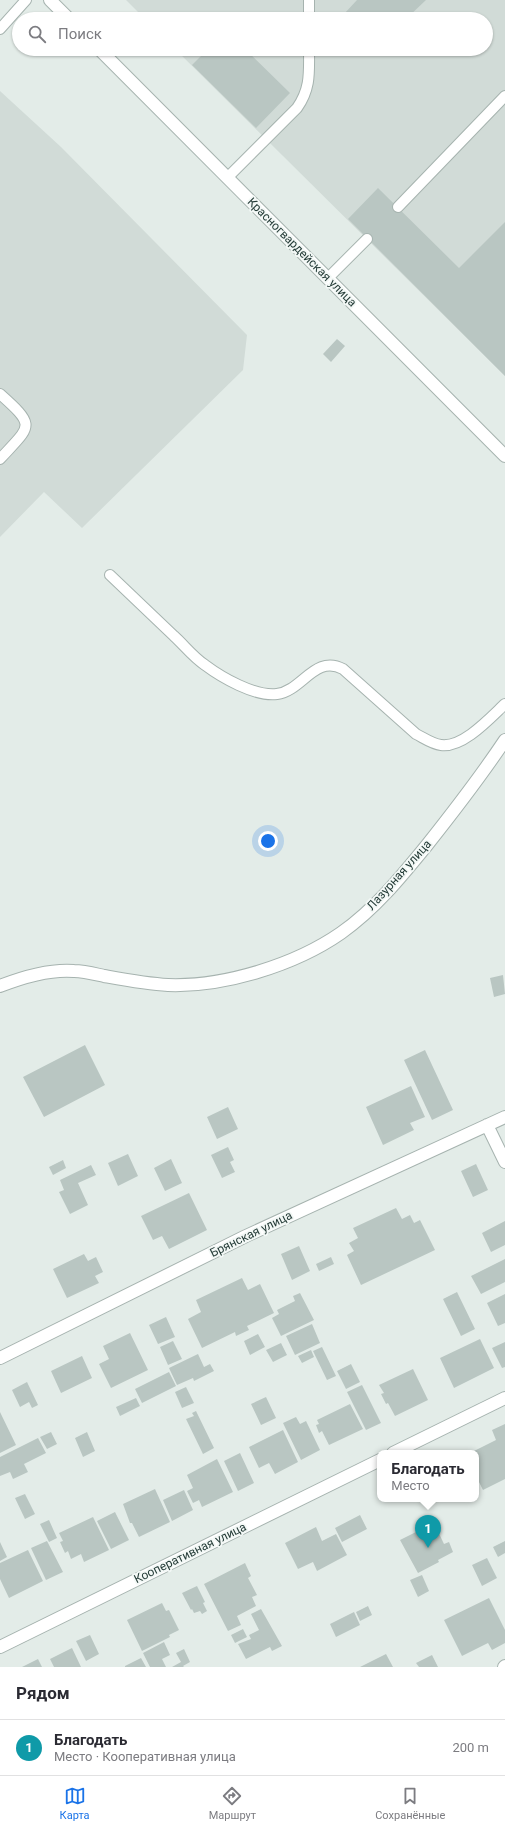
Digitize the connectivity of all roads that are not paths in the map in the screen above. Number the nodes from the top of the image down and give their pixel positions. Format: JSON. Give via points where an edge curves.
{"nodes":[{"id":1,"x":26,"y":0,"type":"edge"},
{"id":2,"x":50,"y":0,"type":"edge"},
{"id":3,"x":309,"y":0,"type":"edge"},
{"id":4,"x":15,"y":12,"type":"edge"},
{"id":5,"x":62,"y":12,"type":"edge"},
{"id":6,"x":309,"y":12,"type":"edge"},
{"id":7,"x":12,"y":16,"type":"edge"},
{"id":8,"x":0,"y":29,"type":"edge"},
{"id":9,"x":106,"y":56,"type":"edge"},
{"id":10,"x":309,"y":56,"type":"edge"},
{"id":11,"x":505,"y":96,"type":"edge"},
{"id":12,"x":227,"y":178,"type":"junction"},
{"id":13,"x":398,"y":208,"type":"dead end"},
{"id":14,"x":367,"y":239,"type":"dead end"},
{"id":15,"x":328,"y":278,"type":"junction"},
{"id":16,"x":0,"y":394,"type":"edge"},
{"id":17,"x":505,"y":456,"type":"edge"},
{"id":18,"x":0,"y":459,"type":"edge"},
{"id":19,"x":110,"y":575,"type":"dead end"},
{"id":20,"x":505,"y":704,"type":"edge"},
{"id":21,"x":505,"y":740,"type":"edge"},
{"id":22,"x":0,"y":986,"type":"edge"},
{"id":23,"x":505,"y":1117,"type":"edge"},
{"id":24,"x":487,"y":1126,"type":"junction"},
{"id":25,"x":505,"y":1162,"type":"edge"},
{"id":26,"x":0,"y":1358,"type":"edge"},
{"id":27,"x":505,"y":1398,"type":"edge"},
{"id":28,"x":399,"y":1450,"type":"edge"},
{"id":29,"x":377,"y":1461,"type":"edge"},
{"id":30,"x":0,"y":1647,"type":"edge"}],
"edges":[{"from":1,"to":4,"type":"lane"},
{"from":2,"to":5,"type":"street"},
{"from":3,"to":6,"type":"lane"},
{"from":7,"to":8,"type":"lane"},
{"from":9,"to":12,"type":"street","name":"Красногвардейская улица"},
{"from":10,"to":12,"type":"lane","via":[[309,84],[303,100]]},
{"from":11,"to":13,"type":"lane"},
{"from":12,"to":15,"type":"street","name":"Красногвардейская улица"},
{"from":14,"to":15,"type":"lane"},
{"from":15,"to":17,"type":"street","name":"Красногвардейская улица"},
{"from":16,"to":18,"type":"lane","via":[[26,420],[22,436]]},
{"from":19,"to":20,"type":"lane","via":[[203,664],[221,676],[265,694],[278,694],[324,666],[334,665],[343,669],[416,734],[441,745],[452,745],[462,740]]},
{"from":21,"to":22,"type":"street","name":"Лазурная улица","via":[[452,814],[393,886],[342,933],[310,951],[246,974],[191,985],[140,983],[75,971],[48,972]]},
{"from":23,"to":24,"type":"street","name":"Брянская улица"},
{"from":24,"to":25,"type":"street"},
{"from":24,"to":26,"type":"street","name":"Брянская улица","via":[[246,1236]]},
{"from":27,"to":28,"type":"street"},
{"from":29,"to":30,"type":"street","name":"Кооперативная улица"}]}
